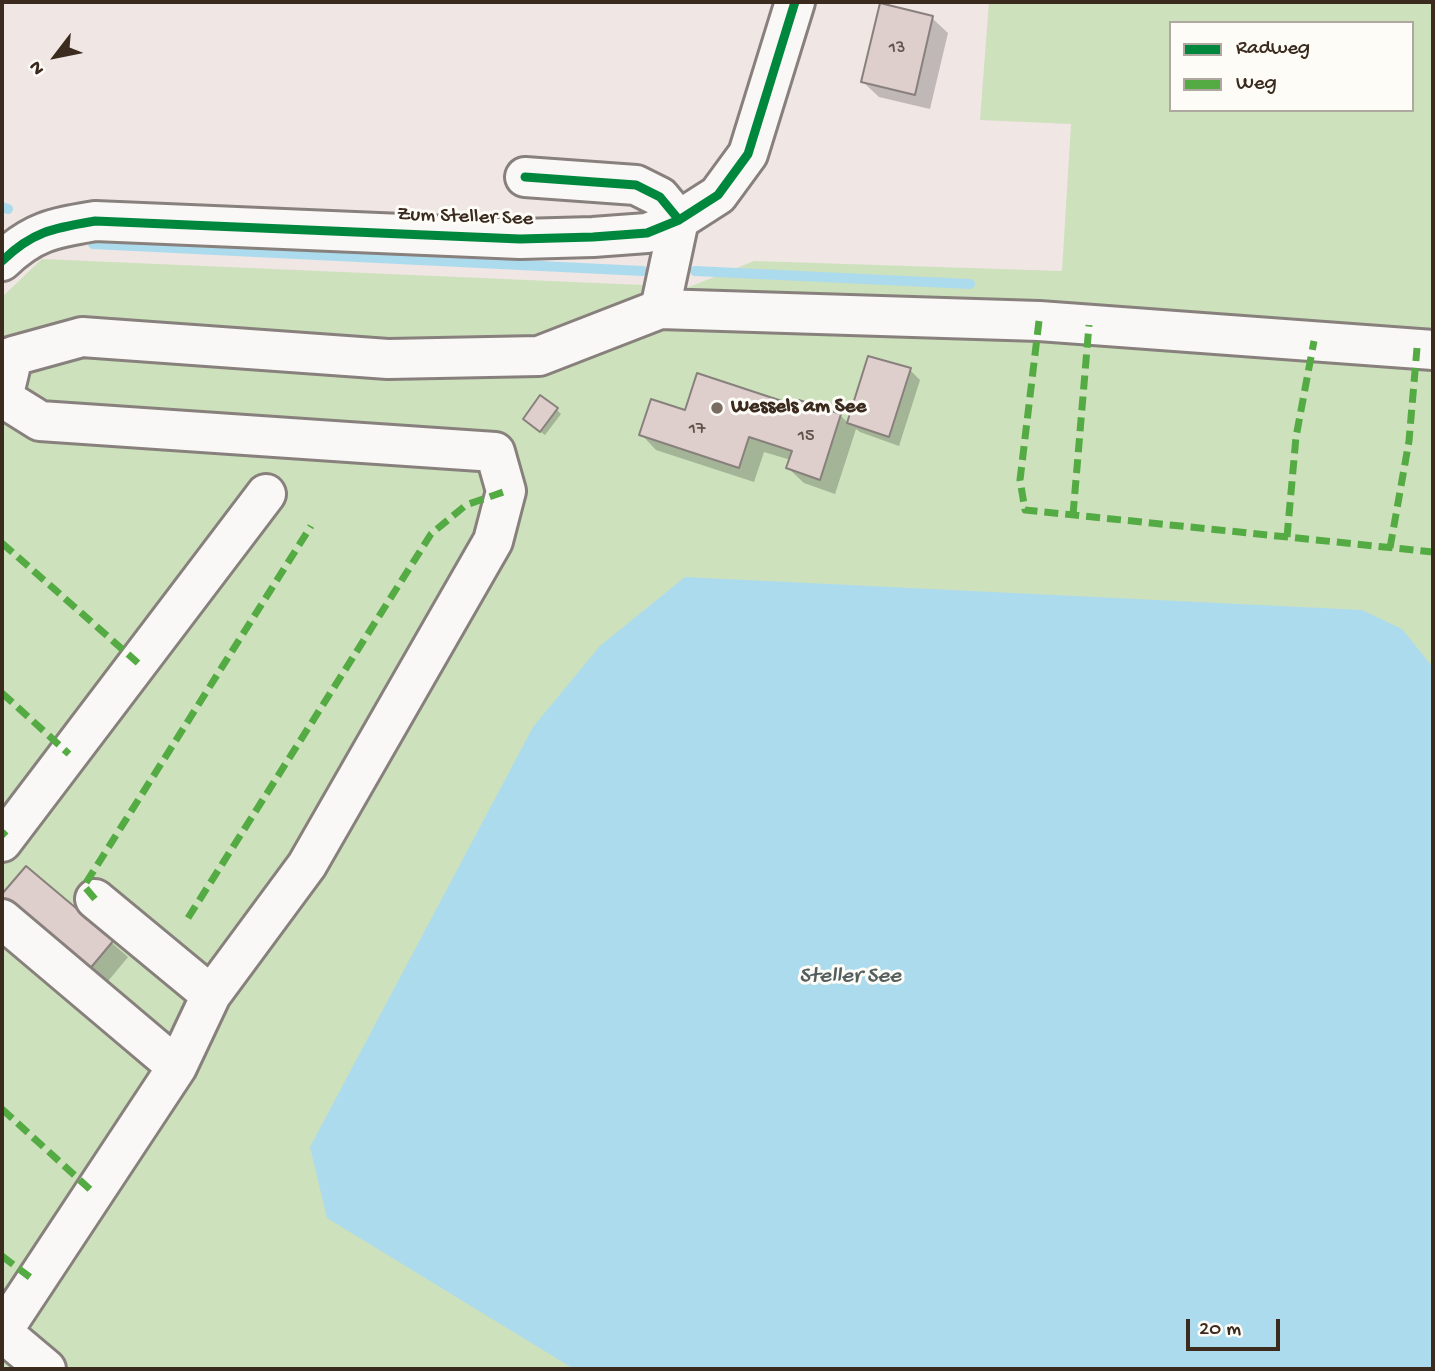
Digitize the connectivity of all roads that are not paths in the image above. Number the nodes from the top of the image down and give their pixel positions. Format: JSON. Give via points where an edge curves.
{"nodes":[{"id":1,"x":795,"y":2,"type":"edge"},
{"id":2,"x":525,"y":177,"type":"dead end"},
{"id":3,"x":679,"y":220,"type":"junction"},
{"id":4,"x":2,"y":261,"type":"edge"},
{"id":5,"x":660,"y":309,"type":"junction"},
{"id":6,"x":1433,"y":350,"type":"edge"},
{"id":7,"x":266,"y":494,"type":"dead end"},
{"id":8,"x":2,"y":842,"type":"edge"},
{"id":9,"x":95,"y":899,"type":"dead end"},
{"id":10,"x":2,"y":919,"type":"edge"},
{"id":11,"x":211,"y":995,"type":"junction"},
{"id":12,"x":177,"y":1068,"type":"junction"},
{"id":13,"x":46,"y":1369,"type":"edge"}],
"edges":[{"from":1,"to":3,"type":"street","name":"Zum Steller See","via":[[748,154],[718,195]]},
{"from":2,"to":3,"type":"street","via":[[636,185],[660,197]]},
{"from":3,"to":4,"type":"street","name":"Zum Steller See","via":[[647,233],[520,239],[95,221],[51,228]]},
{"from":3,"to":5,"type":"street"},
{"from":5,"to":6,"type":"street","via":[[1039,321]]},
{"from":5,"to":11,"type":"street","via":[[539,356],[388,359],[82,337],[13,356],[3,398],[40,421],[495,453],[506,491],[493,541],[307,865]]},
{"from":7,"to":8,"type":"street"},
{"from":9,"to":11,"type":"street"},
{"from":10,"to":12,"type":"street"},
{"from":11,"to":12,"type":"street"},
{"from":12,"to":13,"type":"street","via":[[2,1332]]}]}
